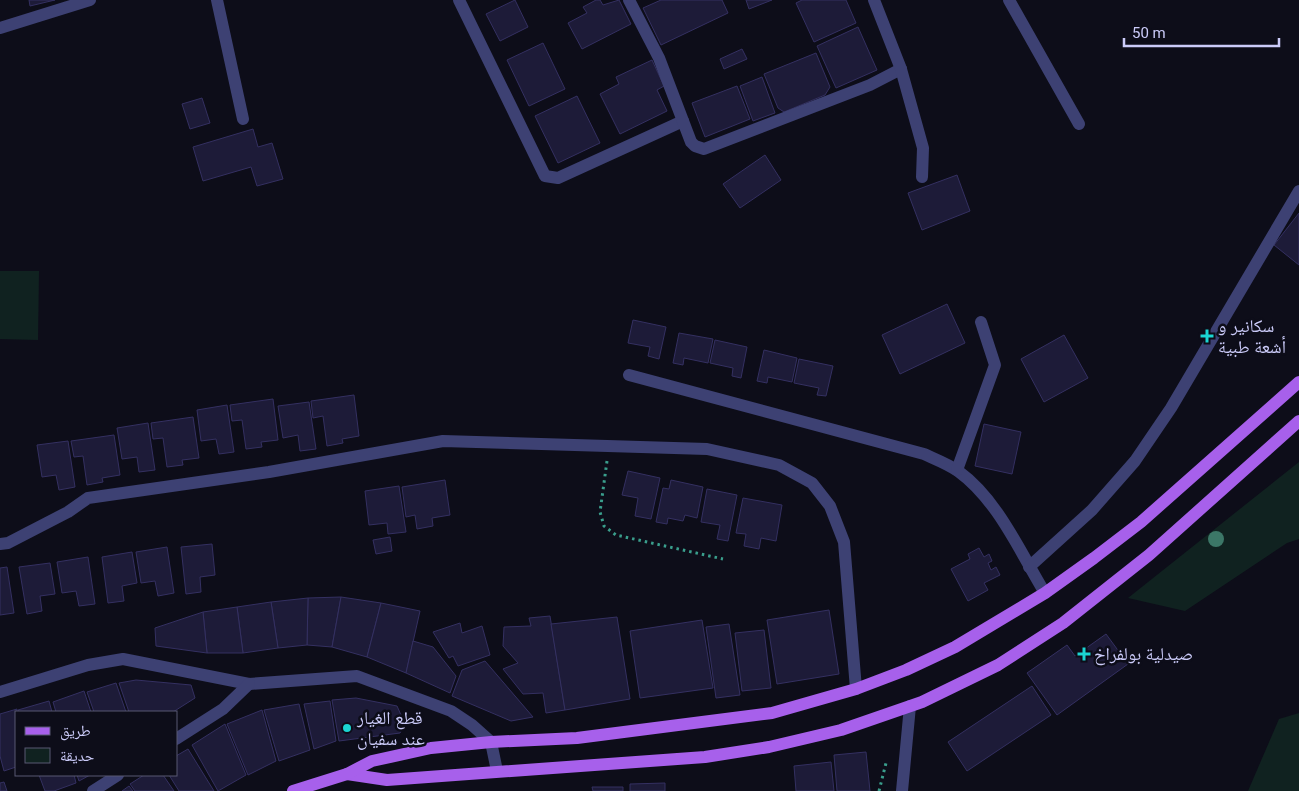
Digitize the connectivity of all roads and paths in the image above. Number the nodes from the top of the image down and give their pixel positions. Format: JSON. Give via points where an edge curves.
{"nodes":[{"id":1,"x":90,"y":0,"type":"edge"},
{"id":2,"x":217,"y":0,"type":"edge"},
{"id":3,"x":459,"y":0,"type":"edge"},
{"id":4,"x":629,"y":0,"type":"edge"},
{"id":5,"x":874,"y":0,"type":"edge"},
{"id":6,"x":1009,"y":0,"type":"edge"},
{"id":7,"x":0,"y":28,"type":"edge"},
{"id":8,"x":901,"y":69,"type":"junction"},
{"id":9,"x":243,"y":119,"type":"dead end"},
{"id":10,"x":683,"y":121,"type":"junction"},
{"id":11,"x":1079,"y":124,"type":"dead end"},
{"id":12,"x":922,"y":176,"type":"dead end"},
{"id":13,"x":1299,"y":191,"type":"edge"},
{"id":14,"x":981,"y":322,"type":"dead end"},
{"id":15,"x":629,"y":375,"type":"dead end"},
{"id":16,"x":1299,"y":382,"type":"edge"},
{"id":17,"x":1299,"y":421,"type":"edge"},
{"id":18,"x":610,"y":445,"type":"junction"},
{"id":19,"x":957,"y":470,"type":"junction"},
{"id":20,"x":0,"y":544,"type":"edge"},
{"id":21,"x":723,"y":559,"type":"dead end"},
{"id":22,"x":1029,"y":566,"type":"junction"},
{"id":23,"x":1045,"y":593,"type":"junction"},
{"id":24,"x":249,"y":684,"type":"junction"},
{"id":25,"x":856,"y":689,"type":"junction"},
{"id":26,"x":0,"y":692,"type":"edge"},
{"id":27,"x":910,"y":706,"type":"junction"},
{"id":28,"x":178,"y":737,"type":"edge"},
{"id":29,"x":491,"y":742,"type":"junction"},
{"id":30,"x":498,"y":771,"type":"junction"},
{"id":31,"x":347,"y":774,"type":"junction"},
{"id":32,"x":116,"y":776,"type":"edge"},
{"id":33,"x":93,"y":791,"type":"edge"},
{"id":34,"x":293,"y":791,"type":"edge"},
{"id":35,"x":902,"y":791,"type":"edge"}],
"edges":[{"from":1,"to":7,"type":"street"},
{"from":2,"to":9,"type":"street"},
{"from":3,"to":10,"type":"street","via":[[545,176],[558,178]]},
{"from":4,"to":10,"type":"street","via":[[659,58]]},
{"from":5,"to":8,"type":"street"},
{"from":6,"to":11,"type":"street"},
{"from":8,"to":10,"type":"street","via":[[870,85],[704,149],[694,146]]},
{"from":8,"to":12,"type":"street","via":[[923,148]]},
{"from":13,"to":22,"type":"street","via":[[1171,408],[1135,461],[1092,510]]},
{"from":14,"to":19,"type":"street","via":[[995,365]]},
{"from":15,"to":19,"type":"street","via":[[924,454]]},
{"from":16,"to":23,"type":"main road","via":[[1141,522]]},
{"from":17,"to":27,"type":"main road","via":[[1149,555],[1063,623],[998,665]]},
{"from":18,"to":20,"type":"street","via":[[444,442],[88,498],[17,538]]},
{"from":18,"to":21,"type":"path","via":[[600,512],[604,526],[616,535]]},
{"from":18,"to":25,"type":"street","via":[[707,449],[779,466],[812,483],[830,506],[844,542]]},
{"from":19,"to":22,"type":"street","via":[[993,508]]},
{"from":22,"to":23,"type":"street"},
{"from":23,"to":25,"type":"main road","via":[[956,647]]},
{"from":24,"to":26,"type":"street","via":[[123,659],[88,665]]},
{"from":24,"to":28,"type":"street","via":[[223,709]]},
{"from":24,"to":29,"type":"street","via":[[357,676],[451,711],[472,724]]},
{"from":25,"to":29,"type":"main road","via":[[772,713],[577,738]]},
{"from":27,"to":30,"type":"main road","via":[[841,730],[741,752]]},
{"from":27,"to":35,"type":"street"},
{"from":29,"to":30,"type":"street"},
{"from":29,"to":31,"type":"main road","via":[[396,755],[372,761]]},
{"from":30,"to":31,"type":"main road","via":[[387,780]]},
{"from":31,"to":34,"type":"main road"},
{"from":32,"to":33,"type":"street"}]}
